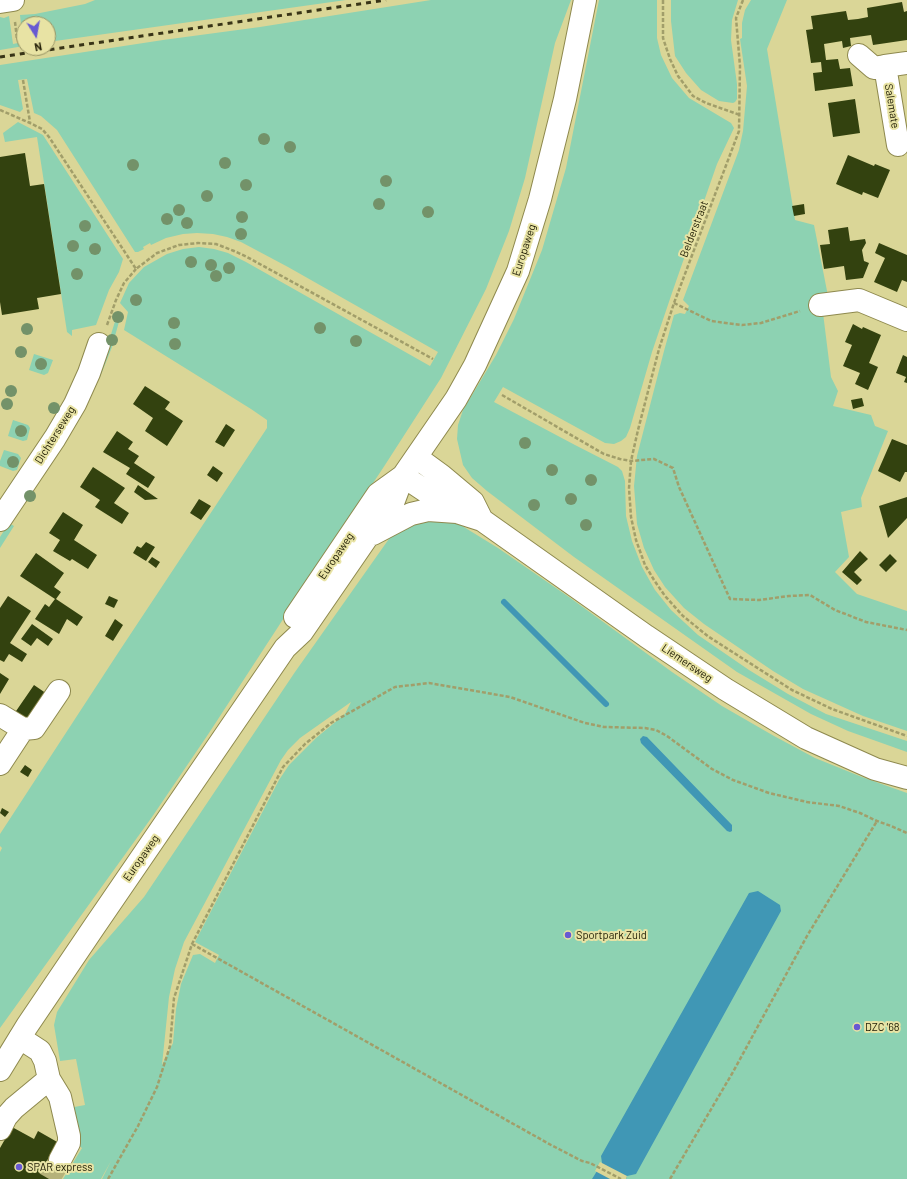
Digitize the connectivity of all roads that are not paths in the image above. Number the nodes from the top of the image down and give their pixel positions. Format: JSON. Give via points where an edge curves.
{"nodes":[{"id":1,"x":13,"y":0,"type":"edge"},
{"id":2,"x":585,"y":0,"type":"edge"},
{"id":3,"x":0,"y":2,"type":"edge"},
{"id":4,"x":859,"y":55,"type":"dead end"},
{"id":5,"x":907,"y":63,"type":"edge"},
{"id":6,"x":885,"y":66,"type":"junction"},
{"id":7,"x":898,"y":146,"type":"dead end"},
{"id":8,"x":820,"y":305,"type":"road end"},
{"id":9,"x":907,"y":320,"type":"edge"},
{"id":10,"x":99,"y":344,"type":"road end"},
{"id":11,"x":416,"y":457,"type":"junction"},
{"id":12,"x":403,"y":476,"type":"junction"},
{"id":13,"x":457,"y":512,"type":"junction"},
{"id":14,"x":0,"y":520,"type":"edge"},
{"id":15,"x":482,"y":520,"type":"junction"},
{"id":16,"x":368,"y":536,"type":"junction"},
{"id":17,"x":285,"y":648,"type":"junction"},
{"id":18,"x":59,"y":691,"type":"dead end"},
{"id":19,"x":0,"y":715,"type":"edge"},
{"id":20,"x":23,"y":729,"type":"junction"},
{"id":21,"x":0,"y":764,"type":"edge"},
{"id":22,"x":907,"y":778,"type":"edge"},
{"id":23,"x":20,"y":1038,"type":"junction"},
{"id":24,"x":0,"y":1070,"type":"edge"},
{"id":25,"x":49,"y":1079,"type":"junction"},
{"id":26,"x":0,"y":1129,"type":"edge"},
{"id":27,"x":60,"y":1160,"type":"tunnel mouth"}],
"edges":[{"from":1,"to":3,"type":"main road"},
{"from":2,"to":11,"type":"main road","name":"Europaweg","via":[[546,176],[518,271],[475,365],[456,399]]},
{"from":4,"to":6,"type":"main road","via":[[874,68]]},
{"from":5,"to":6,"type":"main road"},
{"from":6,"to":7,"type":"main road","name":"Salemate"},
{"from":8,"to":9,"type":"main road","via":[[858,300]]},
{"from":10,"to":14,"type":"main road","name":"Dichterseweg","via":[[75,404]]},
{"from":11,"to":12,"type":"main road","name":"Europaweg"},
{"from":11,"to":15,"type":"main road","name":"Liemersweg","via":[[473,502]]},
{"from":12,"to":13,"type":"main road","name":"Liemersweg"},
{"from":12,"to":16,"type":"main road","name":"Europaweg","via":[[393,503]]},
{"from":12,"to":17,"type":"main road","name":"Europaweg","via":[[378,494],[290,625]]},
{"from":13,"to":15,"type":"main road","name":"Liemersweg"},
{"from":13,"to":16,"type":"main road","via":[[428,510],[411,514]]},
{"from":15,"to":22,"type":"main road","name":"Liemersweg","via":[[724,689],[806,738],[876,769]]},
{"from":16,"to":17,"type":"main road","name":"Europaweg","via":[[302,632]]},
{"from":17,"to":23,"type":"main road","name":"Europaweg"},
{"from":18,"to":20,"type":"main road","via":[[34,728]]},
{"from":19,"to":20,"type":"main road"},
{"from":20,"to":21,"type":"main road"},
{"from":23,"to":24,"type":"main road","name":"Europaweg"},
{"from":23,"to":25,"type":"main road","via":[[40,1051]]},
{"from":25,"to":26,"type":"main road","via":[[14,1108]]},
{"from":25,"to":27,"type":"main road","via":[[60,1097],[69,1136],[68,1147]]}]}
